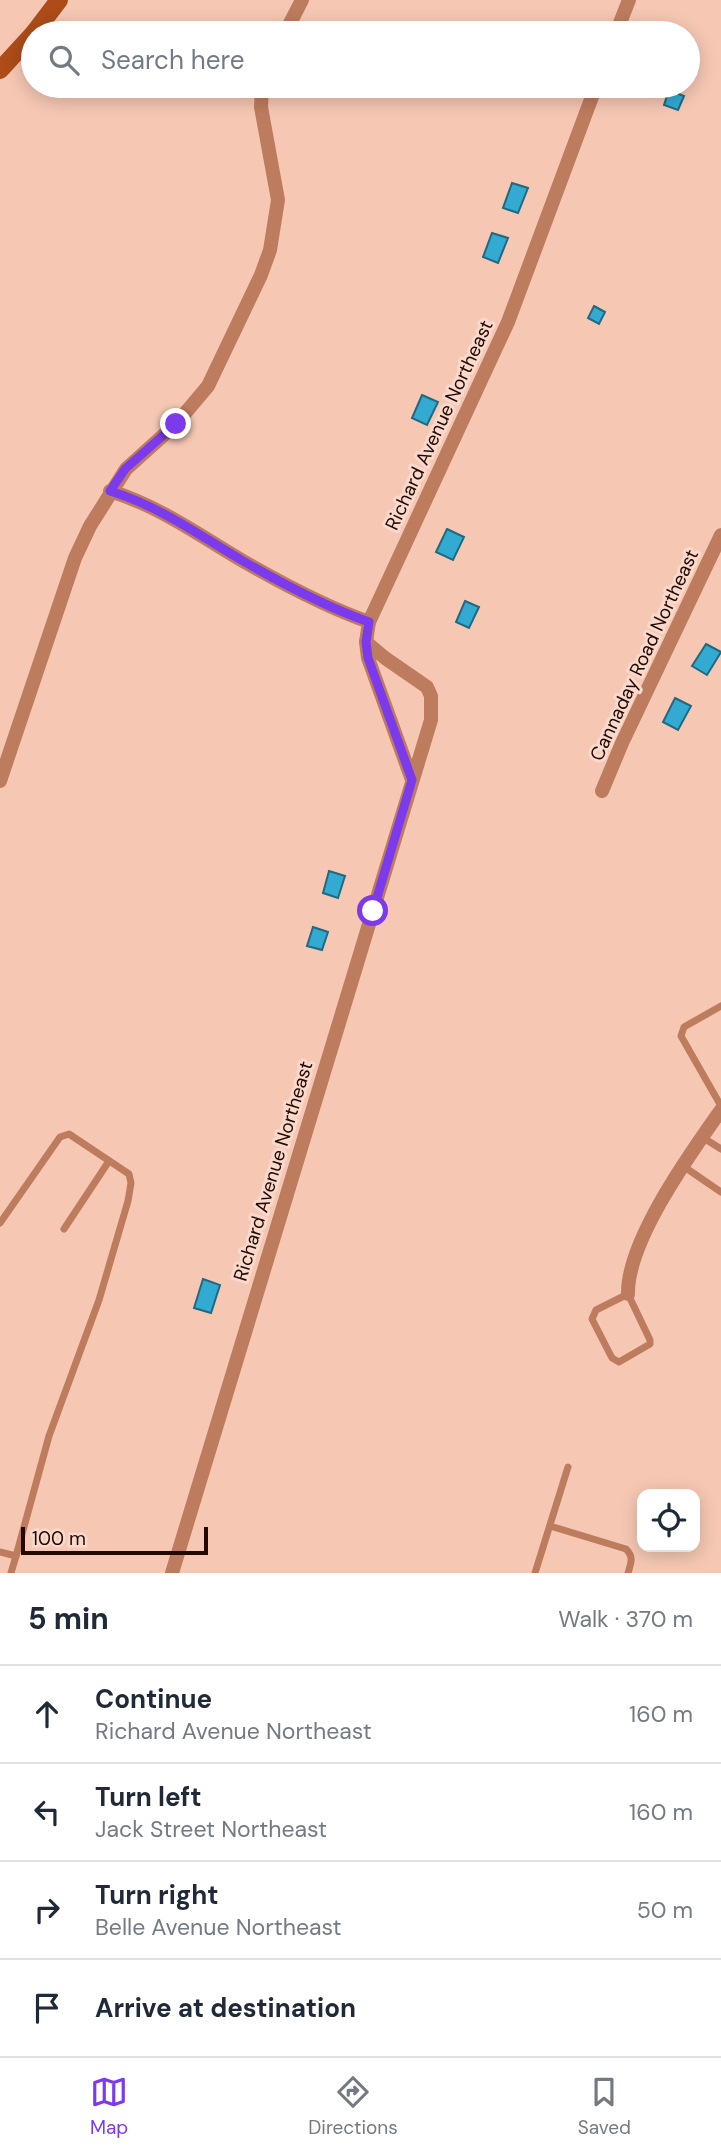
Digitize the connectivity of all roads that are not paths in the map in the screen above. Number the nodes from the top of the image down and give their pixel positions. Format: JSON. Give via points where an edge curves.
{"nodes":[{"id":1,"x":59,"y":0,"type":"edge"},
{"id":2,"x":302,"y":0,"type":"edge"},
{"id":3,"x":629,"y":0,"type":"edge"},
{"id":4,"x":44,"y":21,"type":"edge"},
{"id":5,"x":291,"y":21,"type":"edge"},
{"id":6,"x":621,"y":21,"type":"edge"},
{"id":7,"x":21,"y":48,"type":"edge"},
{"id":8,"x":0,"y":70,"type":"edge"},
{"id":9,"x":261,"y":98,"type":"edge"},
{"id":10,"x":592,"y":98,"type":"edge"},
{"id":11,"x":110,"y":491,"type":"junction"},
{"id":12,"x":721,"y":535,"type":"edge"},
{"id":13,"x":369,"y":622,"type":"junction"},
{"id":14,"x":366,"y":642,"type":"junction"},
{"id":15,"x":412,"y":780,"type":"junction"},
{"id":16,"x":0,"y":781,"type":"edge"},
{"id":17,"x":603,"y":792,"type":"dead end"},
{"id":18,"x":721,"y":1006,"type":"edge"},
{"id":19,"x":721,"y":1108,"type":"edge"},
{"id":20,"x":702,"y":1137,"type":"junction"},
{"id":21,"x":721,"y":1149,"type":"edge"},
{"id":22,"x":109,"y":1161,"type":"junction"},
{"id":23,"x":683,"y":1166,"type":"junction"},
{"id":24,"x":721,"y":1192,"type":"edge"},
{"id":25,"x":0,"y":1223,"type":"edge"},
{"id":26,"x":64,"y":1228,"type":"dead end"},
{"id":27,"x":628,"y":1294,"type":"junction"},
{"id":28,"x":568,"y":1467,"type":"dead end"},
{"id":29,"x":550,"y":1526,"type":"junction"},
{"id":30,"x":0,"y":1552,"type":"edge"},
{"id":31,"x":16,"y":1556,"type":"junction"},
{"id":32,"x":11,"y":1573,"type":"edge"},
{"id":33,"x":172,"y":1573,"type":"edge"},
{"id":34,"x":535,"y":1573,"type":"edge"},
{"id":35,"x":628,"y":1573,"type":"edge"}],
"edges":[{"from":1,"to":4,"type":"street"},
{"from":2,"to":5,"type":"street"},
{"from":3,"to":6,"type":"street"},
{"from":7,"to":8,"type":"street"},
{"from":9,"to":11,"type":"street","via":[[278,200],[261,275],[208,386],[185,415],[125,469]]},
{"from":10,"to":13,"type":"street","name":"Richard Avenue Northeast","via":[[518,298]]},
{"from":11,"to":13,"type":"street","via":[[153,506],[245,562]]},
{"from":11,"to":16,"type":"street","via":[[75,558]]},
{"from":12,"to":17,"type":"street","name":"Cannaday Road Northeast"},
{"from":13,"to":14,"type":"street","name":"Richard Avenue Northeast"},
{"from":14,"to":15,"type":"street","name":"Richard Avenue Northeast"},
{"from":14,"to":15,"type":"street","name":"Richard Avenue Northeast","via":[[423,683],[431,696],[431,720]]},
{"from":15,"to":33,"type":"street","name":"Richard Avenue Northeast"},
{"from":18,"to":19,"type":"lane","via":[[684,1027],[681,1036]]},
{"from":19,"to":20,"type":"street"},
{"from":20,"to":21,"type":"lane"},
{"from":20,"to":23,"type":"street"},
{"from":22,"to":25,"type":"lane","via":[[69,1134],[60,1137]]},
{"from":22,"to":26,"type":"lane"},
{"from":22,"to":31,"type":"lane","via":[[129,1174],[128,1201],[99,1300],[49,1436]]},
{"from":23,"to":24,"type":"lane"},
{"from":23,"to":27,"type":"street","via":[[642,1240]]},
{"from":27,"to":27,"type":"lane","via":[[650,1344],[619,1362],[612,1358],[592,1319],[596,1310]]},
{"from":28,"to":29,"type":"lane"},
{"from":29,"to":34,"type":"lane"},
{"from":29,"to":35,"type":"lane","via":[[626,1549],[632,1560]]},
{"from":30,"to":31,"type":"lane"},
{"from":31,"to":32,"type":"lane"}]}
